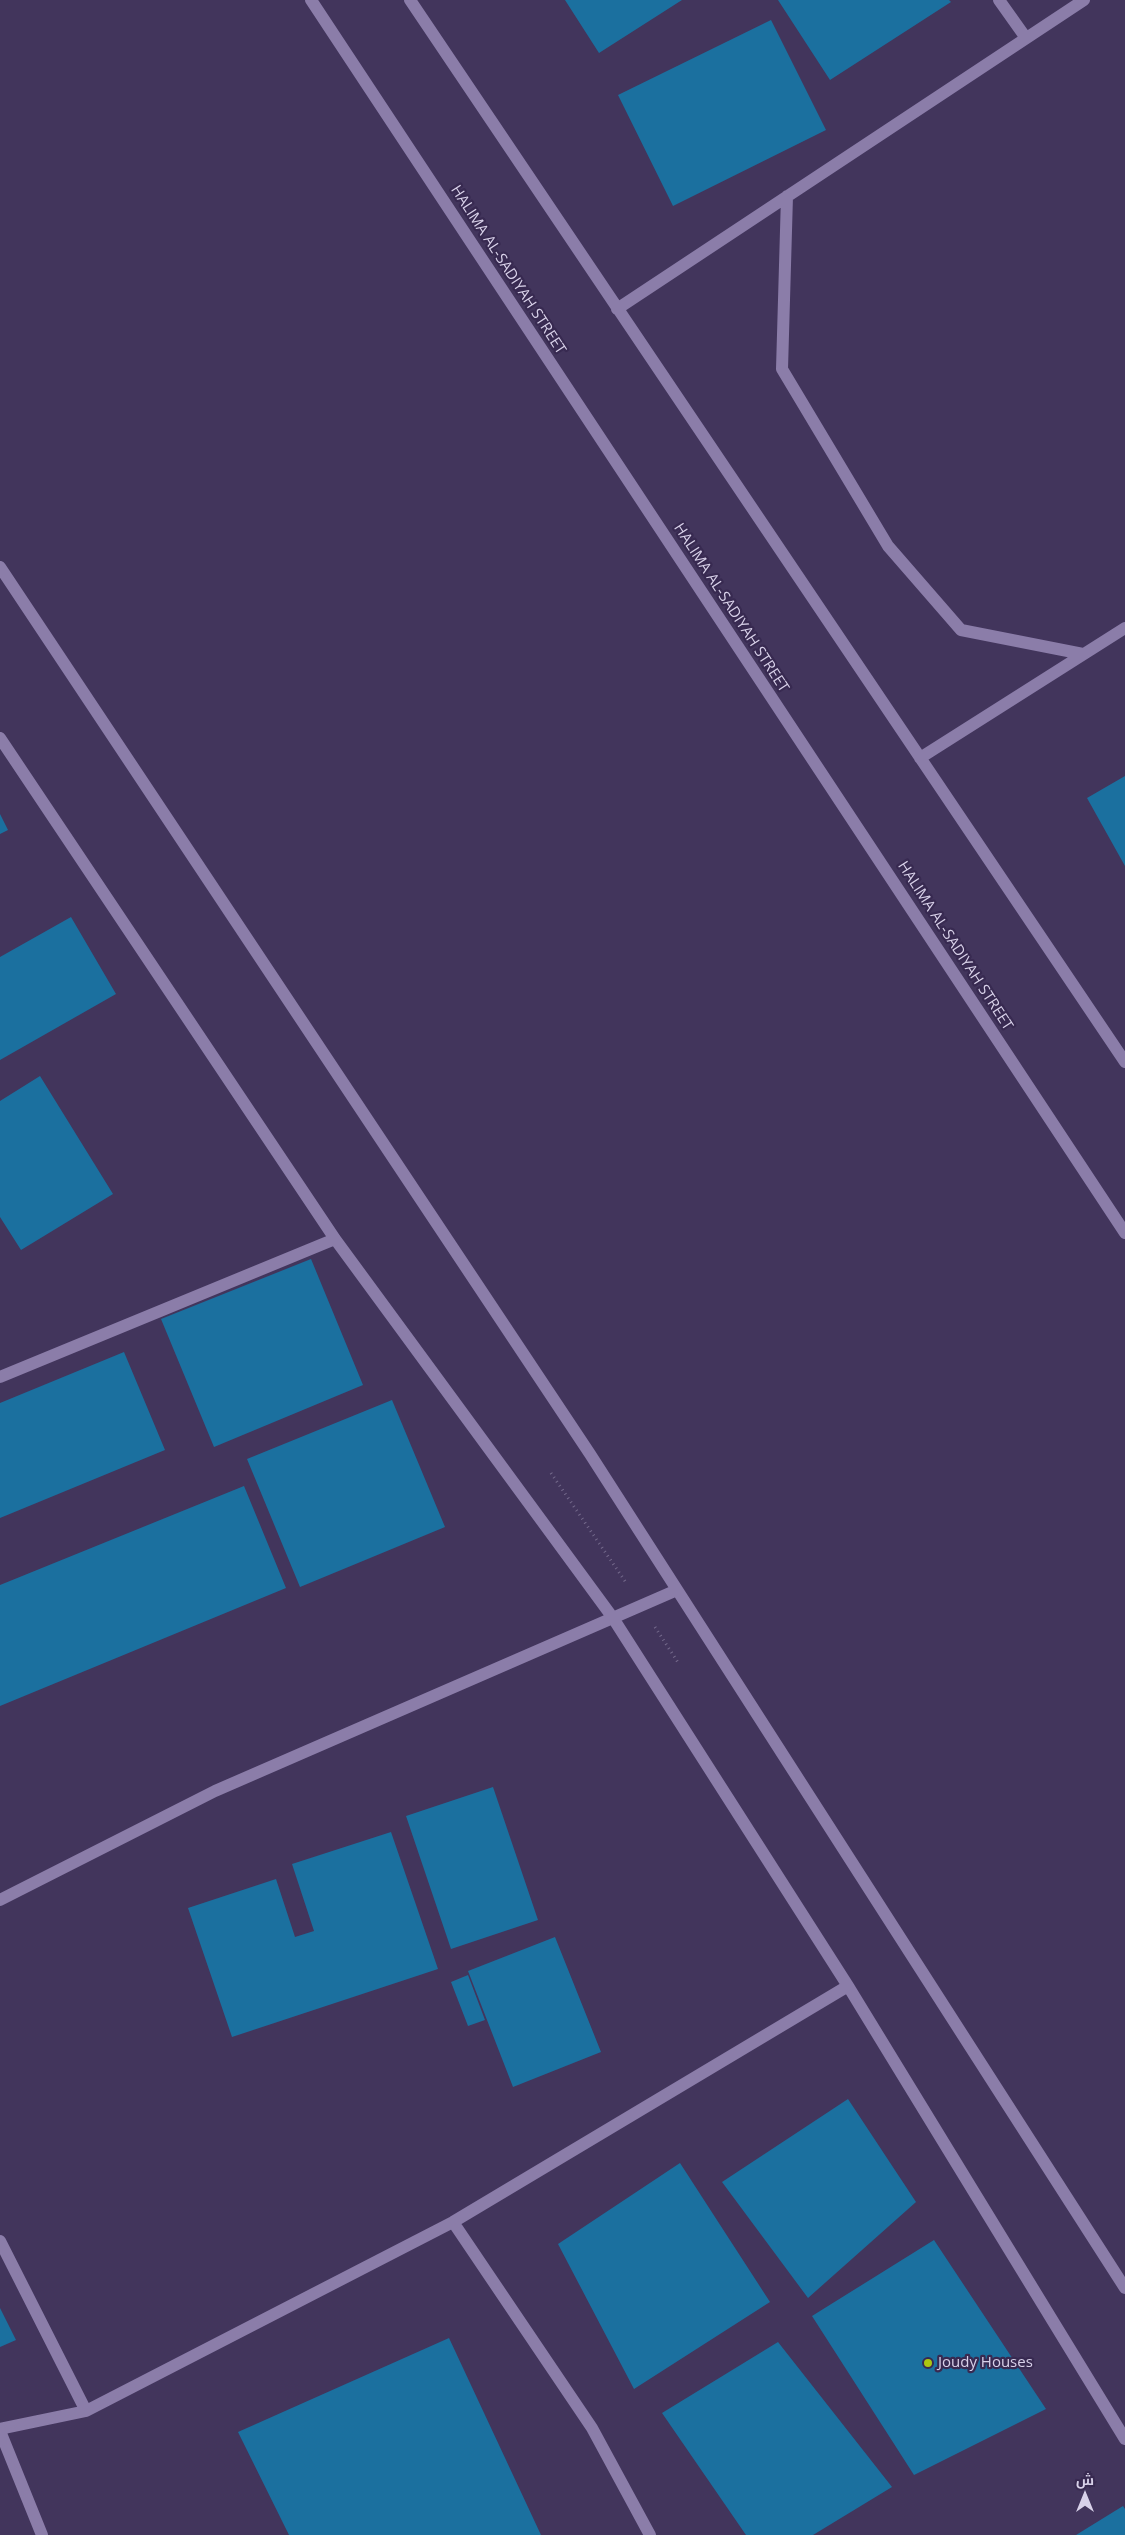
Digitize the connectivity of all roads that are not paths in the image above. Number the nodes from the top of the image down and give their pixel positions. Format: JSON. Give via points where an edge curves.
{"nodes":[{"id":1,"x":311,"y":0,"type":"edge"},
{"id":2,"x":410,"y":0,"type":"edge"},
{"id":3,"x":999,"y":0,"type":"edge"},
{"id":4,"x":1084,"y":0,"type":"edge"},
{"id":5,"x":1026,"y":38,"type":"junction"},
{"id":6,"x":787,"y":196,"type":"junction"},
{"id":7,"x":617,"y":308,"type":"junction"},
{"id":8,"x":0,"y":567,"type":"edge"},
{"id":9,"x":1125,"y":628,"type":"edge"},
{"id":10,"x":1083,"y":654,"type":"junction"},
{"id":11,"x":0,"y":738,"type":"edge"},
{"id":12,"x":920,"y":758,"type":"junction"},
{"id":13,"x":1125,"y":1062,"type":"edge"},
{"id":14,"x":1125,"y":1233,"type":"edge"},
{"id":15,"x":335,"y":1239,"type":"junction"},
{"id":16,"x":0,"y":1378,"type":"edge"},
{"id":17,"x":677,"y":1590,"type":"junction"},
{"id":18,"x":613,"y":1618,"type":"junction"},
{"id":19,"x":0,"y":1900,"type":"edge"},
{"id":20,"x":848,"y":1986,"type":"junction"},
{"id":21,"x":453,"y":2222,"type":"junction"},
{"id":22,"x":0,"y":2241,"type":"edge"},
{"id":23,"x":1125,"y":2288,"type":"edge"},
{"id":24,"x":86,"y":2411,"type":"junction"},
{"id":25,"x":0,"y":2430,"type":"edge"},
{"id":26,"x":1125,"y":2439,"type":"edge"},
{"id":27,"x":42,"y":2535,"type":"edge"},
{"id":28,"x":650,"y":2535,"type":"edge"}],
"edges":[{"from":1,"to":14,"type":"street","name":"HALIMA AL-SADIYAH STREET"},
{"from":2,"to":7,"type":"street"},
{"from":3,"to":5,"type":"street"},
{"from":4,"to":5,"type":"street"},
{"from":5,"to":6,"type":"street"},
{"from":6,"to":7,"type":"street"},
{"from":6,"to":10,"type":"street","via":[[782,369],[888,546],[961,630]]},
{"from":7,"to":12,"type":"street"},
{"from":8,"to":17,"type":"street"},
{"from":9,"to":10,"type":"street"},
{"from":10,"to":12,"type":"street"},
{"from":11,"to":15,"type":"street"},
{"from":12,"to":13,"type":"street"},
{"from":15,"to":16,"type":"street"},
{"from":15,"to":18,"type":"street"},
{"from":17,"to":18,"type":"street"},
{"from":17,"to":23,"type":"street"},
{"from":18,"to":19,"type":"street","via":[[215,1791]]},
{"from":18,"to":20,"type":"street"},
{"from":20,"to":21,"type":"street"},
{"from":20,"to":26,"type":"street"},
{"from":21,"to":24,"type":"street"},
{"from":21,"to":28,"type":"street","via":[[592,2428]]},
{"from":22,"to":24,"type":"street"},
{"from":24,"to":25,"type":"street"},
{"from":25,"to":27,"type":"street"}]}
